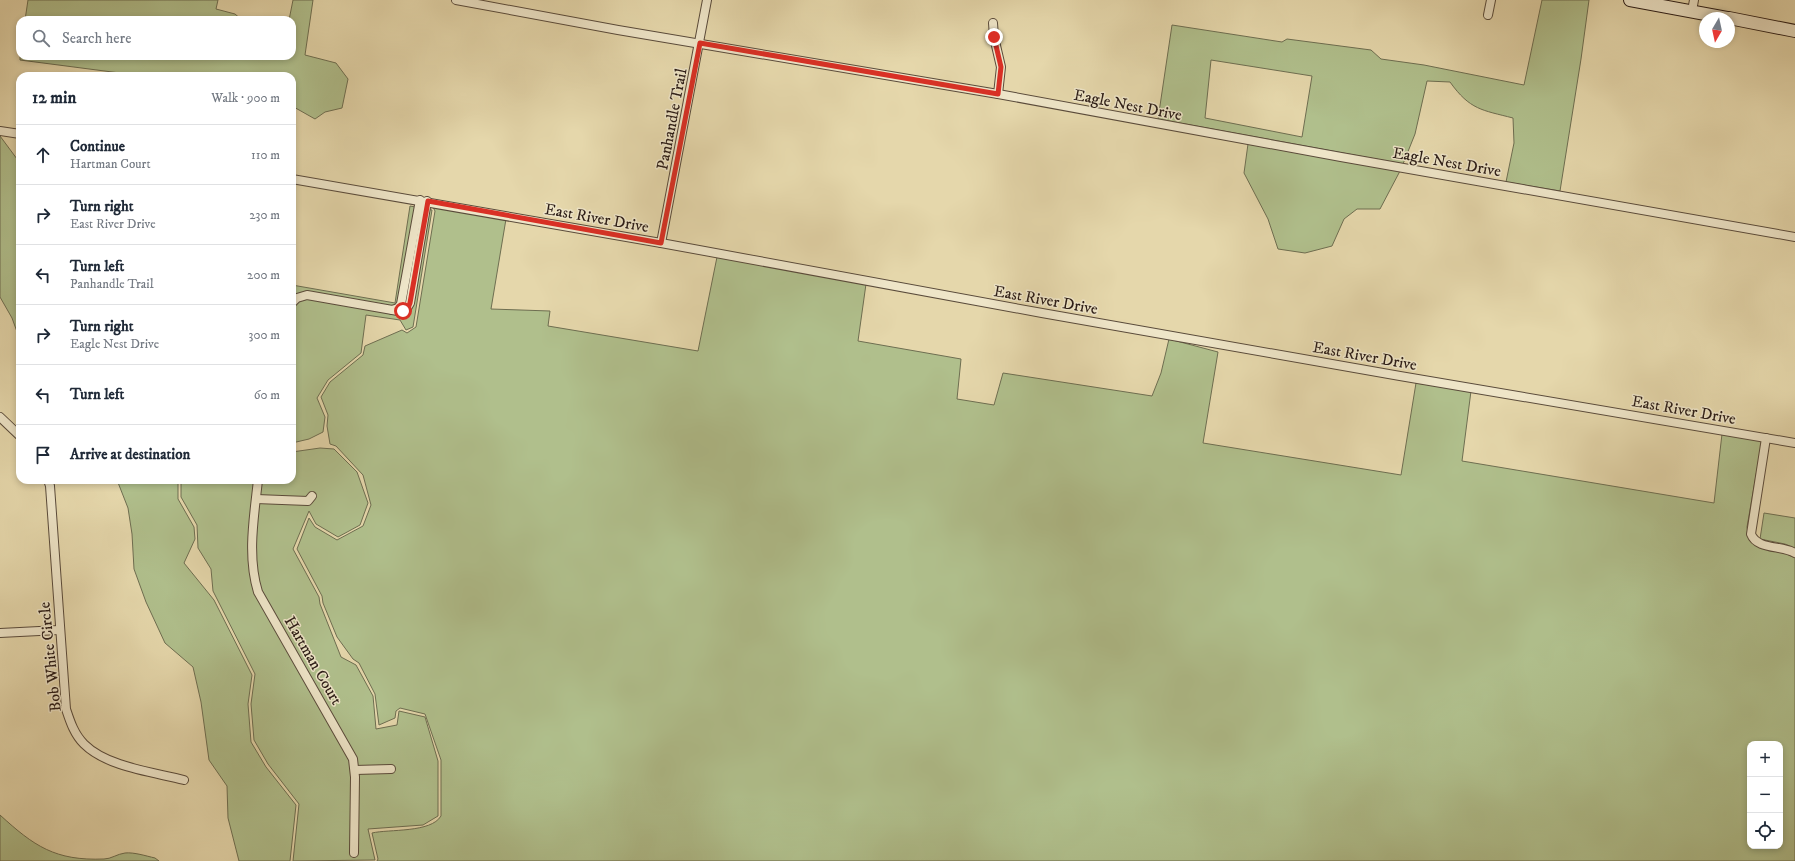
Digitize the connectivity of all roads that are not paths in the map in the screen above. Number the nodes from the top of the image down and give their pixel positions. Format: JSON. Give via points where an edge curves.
{"nodes":[{"id":1,"x":456,"y":0,"type":"edge"},
{"id":2,"x":707,"y":0,"type":"edge"},
{"id":3,"x":1491,"y":0,"type":"edge"},
{"id":4,"x":1630,"y":0,"type":"edge"},
{"id":5,"x":1693,"y":6,"type":"edge"},
{"id":6,"x":1710,"y":12,"type":"edge"},
{"id":7,"x":1488,"y":15,"type":"dead end"},
{"id":8,"x":1735,"y":19,"type":"edge"},
{"id":9,"x":994,"y":23,"type":"dead end"},
{"id":10,"x":1795,"y":31,"type":"edge"},
{"id":11,"x":700,"y":43,"type":"junction"},
{"id":12,"x":998,"y":94,"type":"junction"},
{"id":13,"x":0,"y":131,"type":"edge"},
{"id":14,"x":16,"y":133,"type":"edge"},
{"id":15,"x":296,"y":180,"type":"edge"},
{"id":16,"x":424,"y":201,"type":"junction"},
{"id":17,"x":1795,"y":237,"type":"edge"},
{"id":18,"x":661,"y":243,"type":"junction"},
{"id":19,"x":296,"y":299,"type":"edge"},
{"id":20,"x":0,"y":417,"type":"edge"},
{"id":21,"x":16,"y":432,"type":"edge"},
{"id":22,"x":1766,"y":438,"type":"junction"},
{"id":23,"x":1795,"y":443,"type":"edge"},
{"id":24,"x":49,"y":484,"type":"edge"},
{"id":25,"x":258,"y":484,"type":"edge"},
{"id":26,"x":312,"y":496,"type":"dead end"},
{"id":27,"x":256,"y":499,"type":"junction"},
{"id":28,"x":1795,"y":553,"type":"edge"},
{"id":29,"x":59,"y":630,"type":"junction"},
{"id":30,"x":0,"y":633,"type":"edge"},
{"id":31,"x":391,"y":769,"type":"dead end"},
{"id":32,"x":355,"y":770,"type":"junction"},
{"id":33,"x":184,"y":780,"type":"dead end"},
{"id":34,"x":354,"y":853,"type":"dead end"}],
"edges":[{"from":1,"to":11,"type":"street","name":"Eagle Nest Drive"},
{"from":2,"to":11,"type":"street","name":"Panhandle Trail"},
{"from":3,"to":7,"type":"street"},
{"from":4,"to":5,"type":"street"},
{"from":5,"to":6,"type":"street"},
{"from":8,"to":10,"type":"street"},
{"from":9,"to":12,"type":"street","via":[[994,37],[1001,67]]},
{"from":11,"to":12,"type":"street","name":"Eagle Nest Drive"},
{"from":11,"to":18,"type":"street","name":"Panhandle Trail"},
{"from":12,"to":17,"type":"street","name":"Eagle Nest Drive"},
{"from":13,"to":14,"type":"street"},
{"from":15,"to":16,"type":"street","name":"East River Drive"},
{"from":16,"to":18,"type":"street","name":"East River Drive"},
{"from":16,"to":19,"type":"street","via":[[409,305],[403,311],[307,295]]},
{"from":18,"to":22,"type":"street","name":"East River Drive","via":[[1042,313]]},
{"from":20,"to":21,"type":"street"},
{"from":22,"to":23,"type":"street","name":"East River Drive"},
{"from":22,"to":28,"type":"street","via":[[1751,534],[1760,544],[1784,548]]},
{"from":24,"to":29,"type":"street","name":"Bob White Circle"},
{"from":25,"to":27,"type":"street","name":"Hartman Court"},
{"from":26,"to":27,"type":"street","via":[[308,500],[298,501]]},
{"from":27,"to":32,"type":"street","name":"Hartman Court","via":[[252,564],[258,592],[348,748]]},
{"from":29,"to":30,"type":"street"},
{"from":29,"to":33,"type":"street","name":"Bob White Circle","via":[[66,709],[72,727],[83,744],[99,756],[117,763]]},
{"from":31,"to":32,"type":"street"},
{"from":32,"to":34,"type":"street","name":"Hartman Court"}]}
